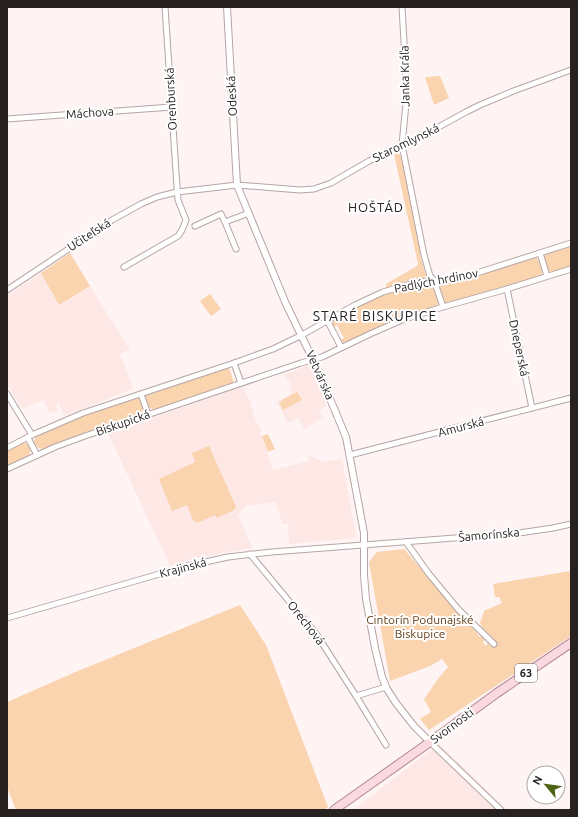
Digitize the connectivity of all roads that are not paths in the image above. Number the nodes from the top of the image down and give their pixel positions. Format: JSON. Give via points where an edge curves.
{"nodes":[{"id":1,"x":165,"y":7,"type":"edge"},
{"id":2,"x":227,"y":7,"type":"edge"},
{"id":3,"x":402,"y":7,"type":"edge"},
{"id":4,"x":571,"y":70,"type":"edge"},
{"id":5,"x":172,"y":107,"type":"junction"},
{"id":6,"x":7,"y":119,"type":"edge"},
{"id":7,"x":402,"y":145,"type":"junction"},
{"id":8,"x":237,"y":185,"type":"junction"},
{"id":9,"x":177,"y":192,"type":"junction"},
{"id":10,"x":249,"y":213,"type":"junction"},
{"id":11,"x":225,"y":222,"type":"junction"},
{"id":12,"x":195,"y":226,"type":"dead end"},
{"id":13,"x":571,"y":243,"type":"edge"},
{"id":14,"x":236,"y":249,"type":"dead end"},
{"id":15,"x":540,"y":253,"type":"junction"},
{"id":16,"x":124,"y":267,"type":"dead end"},
{"id":17,"x":571,"y":269,"type":"edge"},
{"id":18,"x":547,"y":276,"type":"junction"},
{"id":19,"x":434,"y":280,"type":"junction"},
{"id":20,"x":507,"y":289,"type":"junction"},
{"id":21,"x":7,"y":290,"type":"edge"},
{"id":22,"x":443,"y":307,"type":"junction"},
{"id":23,"x":327,"y":320,"type":"junction"},
{"id":24,"x":302,"y":335,"type":"junction"},
{"id":25,"x":341,"y":347,"type":"junction"},
{"id":26,"x":313,"y":360,"type":"junction"},
{"id":27,"x":234,"y":364,"type":"junction"},
{"id":28,"x":241,"y":383,"type":"junction"},
{"id":29,"x":7,"y":394,"type":"edge"},
{"id":30,"x":141,"y":394,"type":"junction"},
{"id":31,"x":571,"y":398,"type":"edge"},
{"id":32,"x":532,"y":408,"type":"junction"},
{"id":33,"x":148,"y":414,"type":"junction"},
{"id":34,"x":30,"y":436,"type":"junction"},
{"id":35,"x":7,"y":448,"type":"edge"},
{"id":36,"x":37,"y":455,"type":"junction"},
{"id":37,"x":350,"y":455,"type":"junction"},
{"id":38,"x":7,"y":469,"type":"edge"},
{"id":39,"x":571,"y":524,"type":"edge"},
{"id":40,"x":406,"y":542,"type":"junction"},
{"id":41,"x":364,"y":544,"type":"junction"},
{"id":42,"x":250,"y":554,"type":"junction"},
{"id":43,"x":7,"y":618,"type":"edge"},
{"id":44,"x":571,"y":643,"type":"edge"},
{"id":45,"x":494,"y":644,"type":"dead end"},
{"id":46,"x":386,"y":687,"type":"junction"},
{"id":47,"x":356,"y":696,"type":"junction"},
{"id":48,"x":430,"y":742,"type":"junction"},
{"id":49,"x":386,"y":745,"type":"dead end"},
{"id":50,"x":334,"y":810,"type":"edge"},
{"id":51,"x":501,"y":810,"type":"edge"}],
"edges":[{"from":1,"to":5,"type":"street","name":"Orenburská"},
{"from":2,"to":8,"type":"street","name":"Odeská"},
{"from":3,"to":7,"type":"street","name":"Janka Kráľa","via":[[407,93]]},
{"from":4,"to":7,"type":"street","name":"Staromlynská","via":[[480,105]]},
{"from":5,"to":6,"type":"street","name":"Máchova"},
{"from":5,"to":9,"type":"street","name":"Orenburská"},
{"from":7,"to":8,"type":"street","name":"Staromlynská","via":[[331,183],[314,189]]},
{"from":7,"to":19,"type":"street","name":"Janka Kráľa","via":[[424,255],[430,276]]},
{"from":8,"to":9,"type":"street","name":"Učiteľská"},
{"from":8,"to":10,"type":"street","name":"Vetvárska"},
{"from":9,"to":16,"type":"street","via":[[186,220],[179,235]]},
{"from":9,"to":21,"type":"street","name":"Učiteľská","via":[[157,197],[126,211]]},
{"from":10,"to":11,"type":"street"},
{"from":10,"to":24,"type":"street","name":"Vetvárska","via":[[286,304]]},
{"from":11,"to":12,"type":"street","via":[[221,214]]},
{"from":11,"to":14,"type":"street"},
{"from":13,"to":15,"type":"street","name":"Padlých hrdinov"},
{"from":15,"to":18,"type":"street"},
{"from":15,"to":19,"type":"street","name":"Padlých hrdinov","via":[[477,273],[453,279]]},
{"from":17,"to":18,"type":"street","name":"Padlých hrdinov"},
{"from":18,"to":20,"type":"street","name":"Padlých hrdinov"},
{"from":19,"to":22,"type":"street","name":"Janka Kráľa"},
{"from":19,"to":23,"type":"street","name":"Padlých hrdinov","via":[[383,292]]},
{"from":20,"to":22,"type":"street","name":"Padlých hrdinov"},
{"from":20,"to":32,"type":"street","name":"Dneperská"},
{"from":22,"to":25,"type":"street","name":"Padlých hrdinov","via":[[402,320]]},
{"from":23,"to":24,"type":"street","name":"Padlých hrdinov"},
{"from":23,"to":25,"type":"street"},
{"from":24,"to":26,"type":"street","name":"Vetvárska"},
{"from":24,"to":27,"type":"street","name":"Biskupická"},
{"from":25,"to":26,"type":"street","name":"Padlých hrdinov"},
{"from":26,"to":28,"type":"street","name":"Biskupická"},
{"from":26,"to":37,"type":"street","name":"Vetvárska","via":[[345,432]]},
{"from":27,"to":28,"type":"street"},
{"from":27,"to":30,"type":"street","name":"Biskupická"},
{"from":28,"to":33,"type":"street","name":"Biskupická"},
{"from":29,"to":34,"type":"street"},
{"from":30,"to":33,"type":"street"},
{"from":30,"to":34,"type":"street","name":"Biskupická","via":[[83,413]]},
{"from":31,"to":32,"type":"street","name":"Amurská"},
{"from":32,"to":37,"type":"street","name":"Amurská"},
{"from":33,"to":36,"type":"street","name":"Biskupická"},
{"from":34,"to":35,"type":"street","name":"Biskupická"},
{"from":34,"to":36,"type":"street"},
{"from":36,"to":38,"type":"street","name":"Biskupická"},
{"from":37,"to":41,"type":"street","name":"Vetvárska"},
{"from":39,"to":40,"type":"street","name":"Šamorínska","via":[[519,533]]},
{"from":40,"to":41,"type":"street","name":"Šamorínska"},
{"from":40,"to":45,"type":"street","via":[[458,609]]},
{"from":41,"to":42,"type":"street","name":"Krajinská"},
{"from":41,"to":46,"type":"street","name":"Vetvárska","via":[[367,606],[377,658]]},
{"from":42,"to":43,"type":"street","name":"Krajinská","via":[[187,566]]},
{"from":42,"to":47,"type":"street","name":"Orechová","via":[[315,633]]},
{"from":44,"to":48,"type":"main road","name":"Svornosti","number":"63"},
{"from":46,"to":47,"type":"street"},
{"from":46,"to":48,"type":"street","name":"Vetvárska","via":[[411,724]]},
{"from":47,"to":49,"type":"street","name":"Orechová"},
{"from":48,"to":50,"type":"main road","name":"Svornosti","number":"63"},
{"from":48,"to":51,"type":"street"}]}
